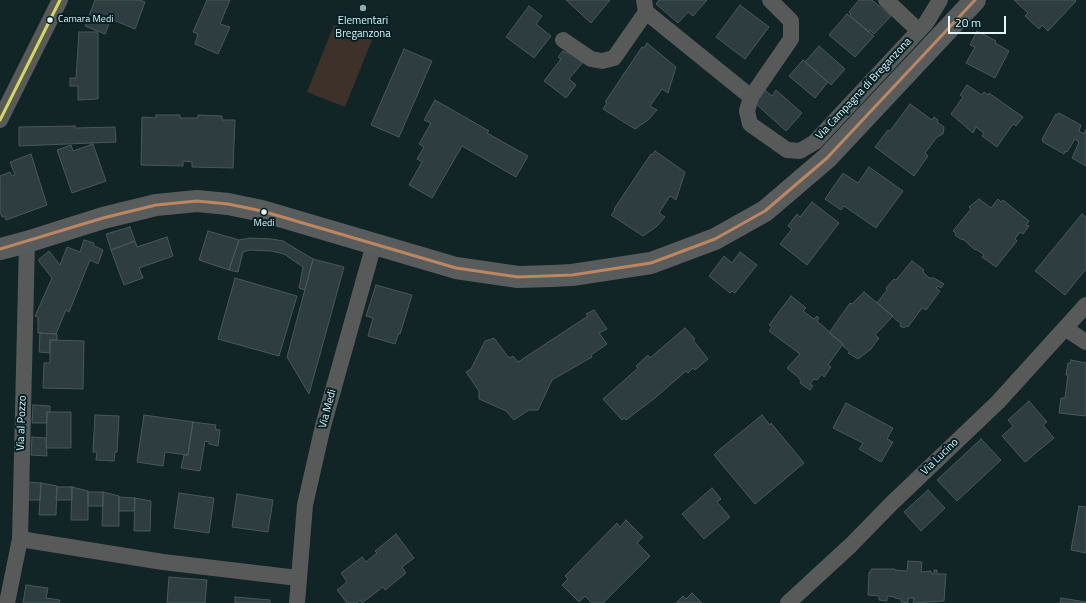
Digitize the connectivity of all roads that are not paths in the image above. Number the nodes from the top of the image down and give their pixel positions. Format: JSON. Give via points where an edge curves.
{"nodes":[{"id":1,"x":60,"y":0,"type":"edge"},
{"id":2,"x":770,"y":0,"type":"edge"},
{"id":3,"x":886,"y":0,"type":"edge"},
{"id":4,"x":940,"y":0,"type":"edge"},
{"id":5,"x":975,"y":0,"type":"edge"},
{"id":6,"x":645,"y":6,"type":"edge"},
{"id":7,"x":919,"y":31,"type":"junction"},
{"id":8,"x":563,"y":40,"type":"dead end"},
{"id":9,"x":751,"y":97,"type":"junction"},
{"id":10,"x":0,"y":120,"type":"edge"},
{"id":11,"x":27,"y":242,"type":"junction"},
{"id":12,"x":374,"y":244,"type":"junction"},
{"id":13,"x":0,"y":249,"type":"edge"},
{"id":14,"x":1086,"y":305,"type":"edge"},
{"id":15,"x":1066,"y":329,"type":"junction"},
{"id":16,"x":1086,"y":342,"type":"edge"},
{"id":17,"x":20,"y":539,"type":"junction"},
{"id":18,"x":298,"y":578,"type":"junction"},
{"id":19,"x":7,"y":603,"type":"edge"},
{"id":20,"x":297,"y":603,"type":"edge"},
{"id":21,"x":788,"y":603,"type":"edge"}],
"edges":[{"from":1,"to":10,"type":"street"},
{"from":2,"to":9,"type":"street","name":"Via Campagna di Breganzona","via":[[791,21],[791,39]]},
{"from":3,"to":7,"type":"street","name":"Via Campagna di Breganzona"},
{"from":4,"to":7,"type":"street","name":"Via Campagna di Breganzona"},
{"from":5,"to":12,"type":"street","via":[[827,158],[765,211],[715,239],[651,263],[572,275],[518,276],[456,268]]},
{"from":6,"to":8,"type":"street","via":[[614,58],[602,61],[591,59]]},
{"from":6,"to":9,"type":"street"},
{"from":7,"to":9,"type":"street","name":"Via Campagna di Breganzona","via":[[815,142],[800,152],[787,150],[750,124],[747,111]]},
{"from":11,"to":12,"type":"street","via":[[103,218],[156,205],[197,201],[262,211]]},
{"from":11,"to":13,"type":"street"},
{"from":11,"to":17,"type":"street","name":"Via al Pozzo"},
{"from":12,"to":18,"type":"street","name":"Via Medi","via":[[316,455],[305,504]]},
{"from":14,"to":15,"type":"street","name":"Via Lucino"},
{"from":15,"to":16,"type":"street"},
{"from":15,"to":21,"type":"street","name":"Via Lucino","via":[[998,402],[892,503],[851,546]]},
{"from":17,"to":18,"type":"street","via":[[163,562]]},
{"from":17,"to":19,"type":"street","name":"Via al Pozzo"},
{"from":18,"to":20,"type":"street","name":"Via Medi"}]}
